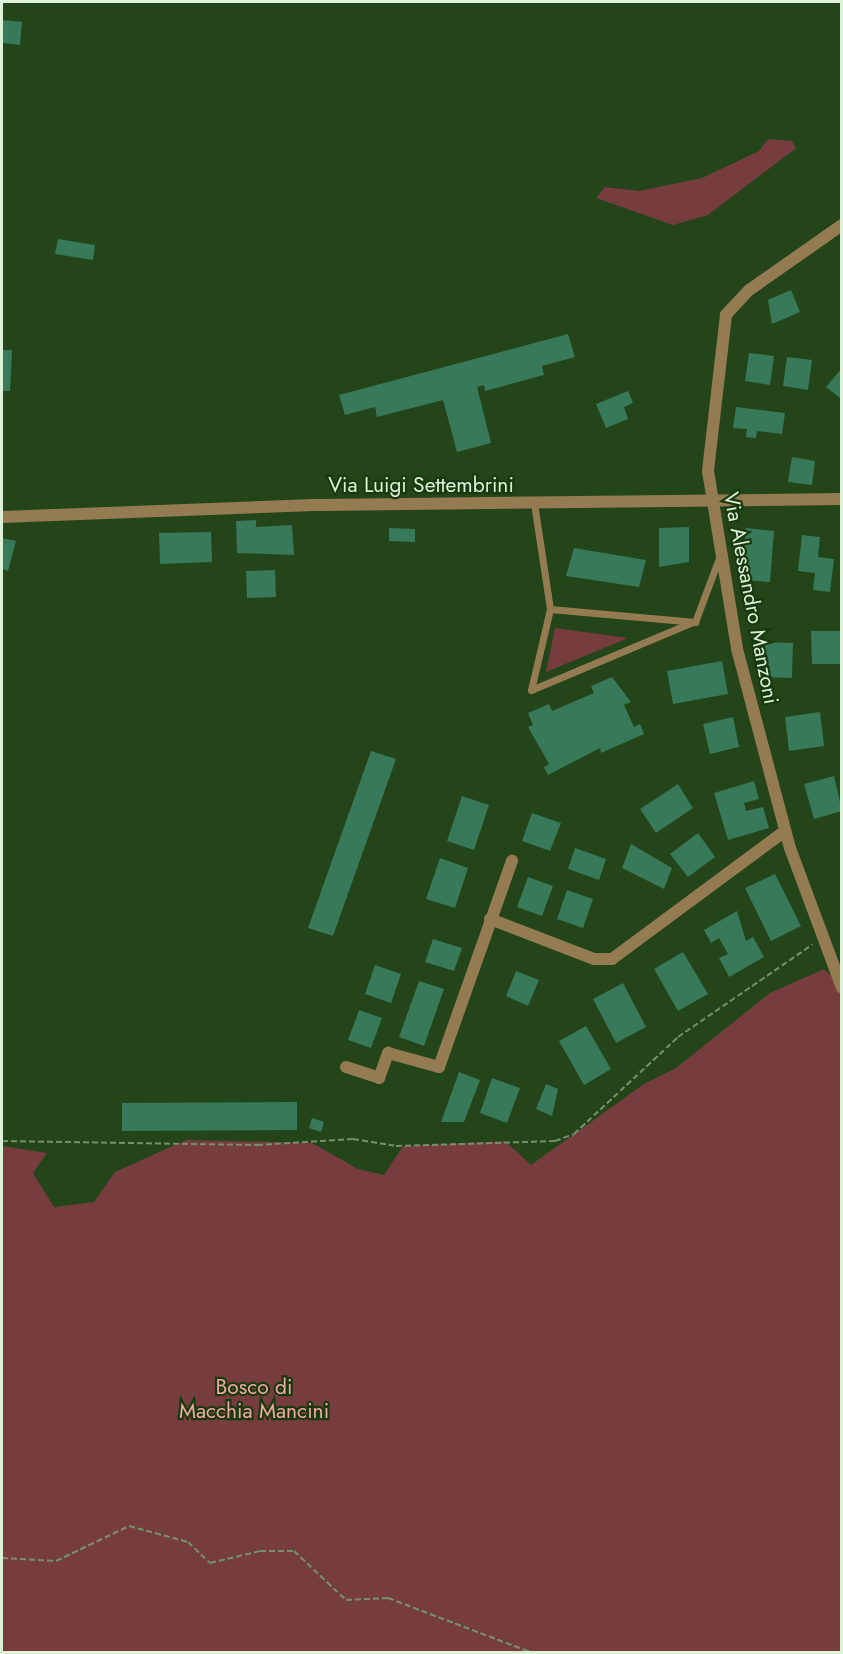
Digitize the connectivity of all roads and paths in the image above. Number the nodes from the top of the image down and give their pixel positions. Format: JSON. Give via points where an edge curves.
{"nodes":[{"id":1,"x":842,"y":225,"type":"edge"},
{"id":2,"x":710,"y":499,"type":"junction"},
{"id":3,"x":842,"y":499,"type":"edge"},
{"id":4,"x":534,"y":503,"type":"junction"},
{"id":5,"x":2,"y":517,"type":"edge"},
{"id":6,"x":719,"y":558,"type":"junction"},
{"id":7,"x":550,"y":609,"type":"junction"},
{"id":8,"x":695,"y":622,"type":"junction"},
{"id":9,"x":785,"y":831,"type":"junction"},
{"id":10,"x":512,"y":861,"type":"dead end"},
{"id":11,"x":490,"y":919,"type":"junction"},
{"id":12,"x":822,"y":938,"type":"junction"},
{"id":13,"x":842,"y":988,"type":"edge"},
{"id":14,"x":346,"y":1066,"type":"dead end"},
{"id":15,"x":2,"y":1141,"type":"edge"},
{"id":16,"x":2,"y":1558,"type":"edge"},
{"id":17,"x":530,"y":1653,"type":"edge"}],
"edges":[{"from":1,"to":2,"type":"street","name":"Via Alessandro Manzoni","via":[[749,290],[726,315],[710,447]]},
{"from":2,"to":3,"type":"street","name":"Via Luigi Settembrini"},
{"from":2,"to":4,"type":"street","name":"Via Luigi Settembrini"},
{"from":2,"to":6,"type":"street","name":"Via Alessandro Manzoni"},
{"from":4,"to":5,"type":"street","name":"Via Luigi Settembrini"},
{"from":4,"to":7,"type":"lane"},
{"from":6,"to":8,"type":"lane"},
{"from":6,"to":9,"type":"street","name":"Via Alessandro Manzoni"},
{"from":7,"to":8,"type":"lane"},
{"from":7,"to":8,"type":"lane","via":[[531,690]]},
{"from":9,"to":11,"type":"street","via":[[612,959],[594,959]]},
{"from":9,"to":12,"type":"street","name":"Via Alessandro Manzoni"},
{"from":10,"to":11,"type":"street"},
{"from":11,"to":14,"type":"street","via":[[439,1066],[388,1053],[379,1078]]},
{"from":12,"to":13,"type":"street","name":"Via Alessandro Manzoni"},
{"from":12,"to":15,"type":"path","via":[[678,1037],[574,1134],[555,1141],[396,1146],[353,1138],[257,1145]]},
{"from":16,"to":17,"type":"path","via":[[56,1561],[129,1526],[188,1542],[210,1563],[260,1551],[294,1551],[346,1600],[388,1598]]}]}
